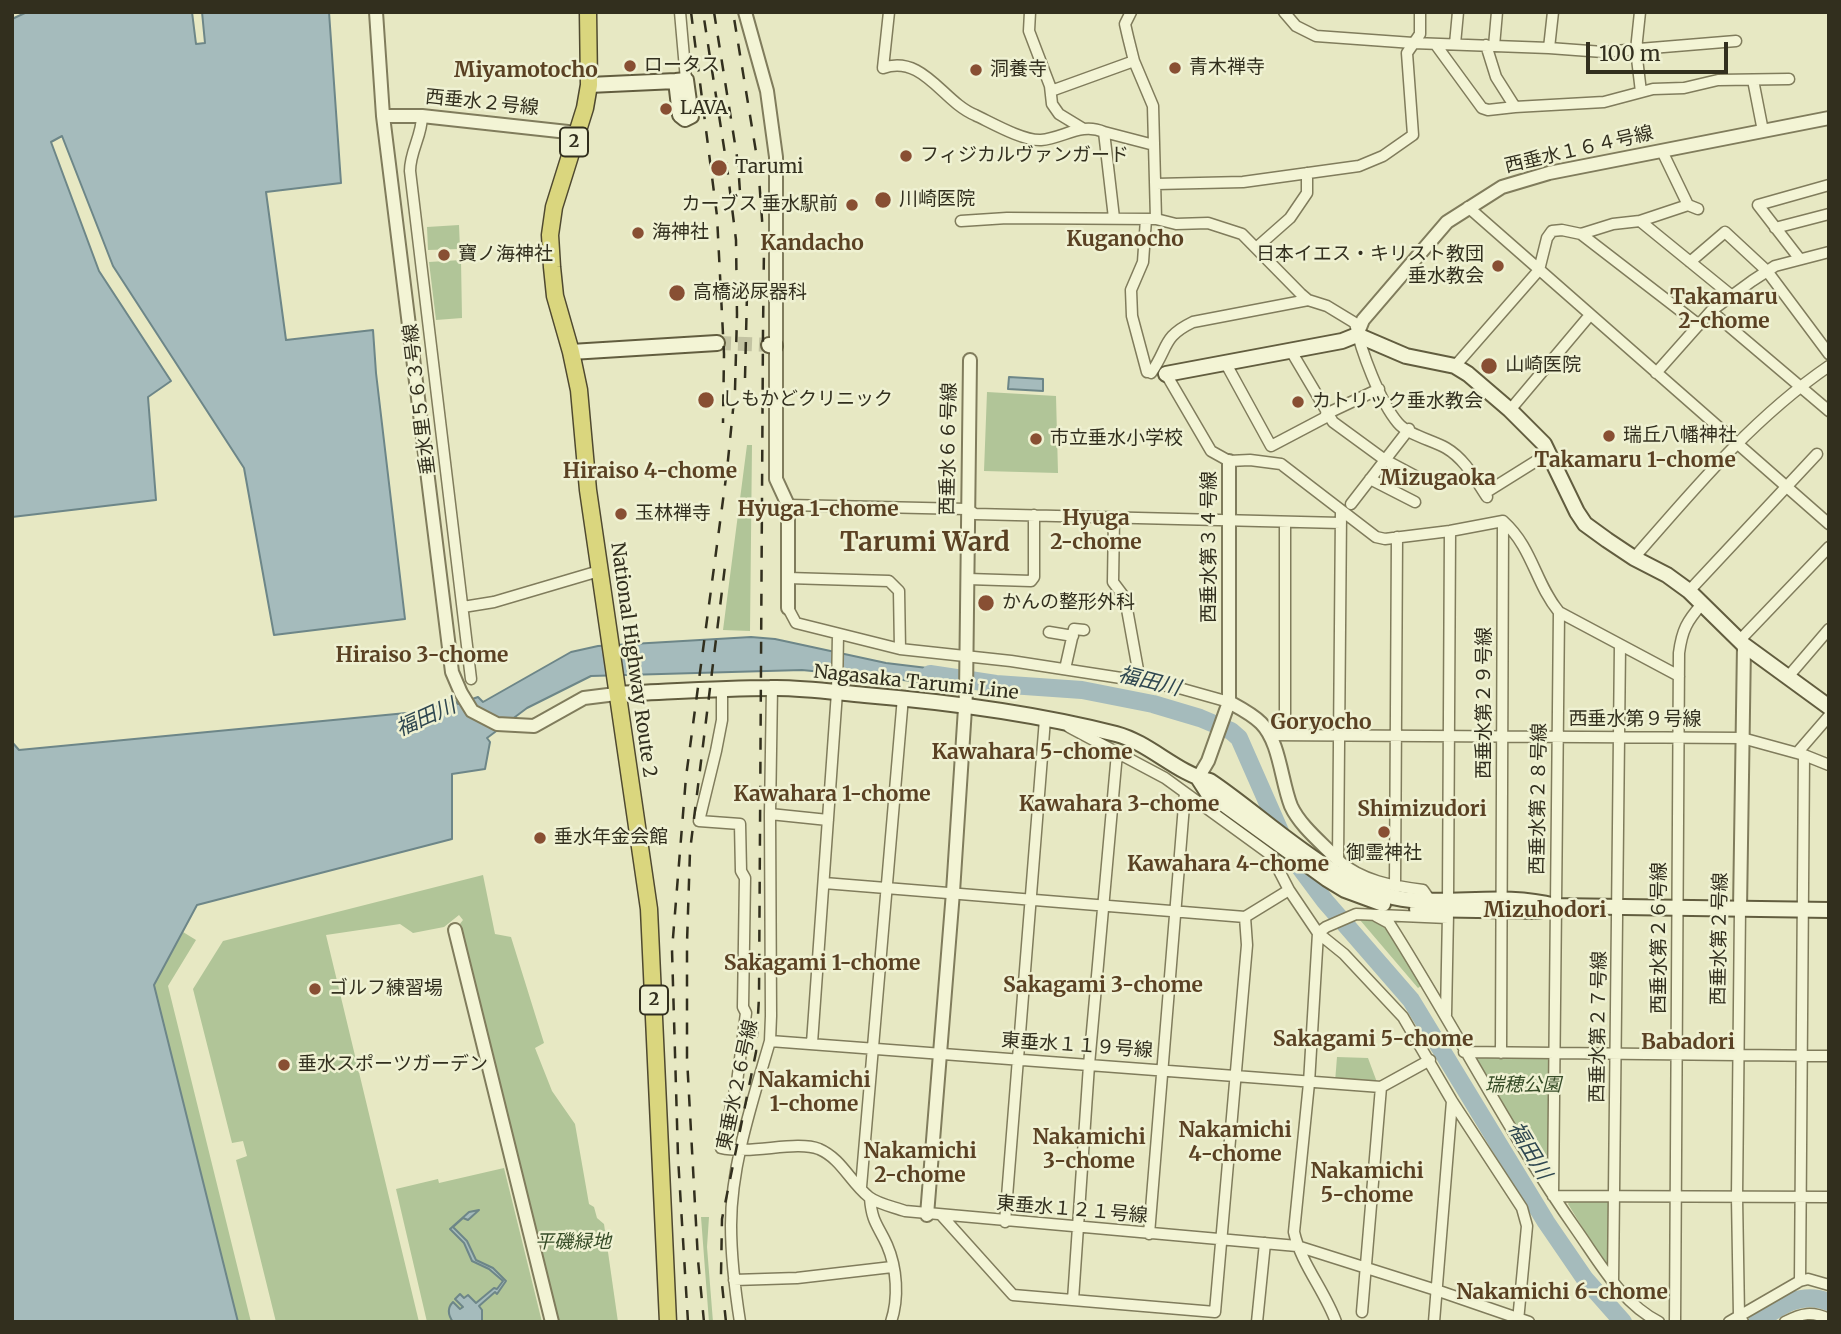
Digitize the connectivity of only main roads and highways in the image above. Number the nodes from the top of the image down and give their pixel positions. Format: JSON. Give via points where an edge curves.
{"nodes":[{"id":1,"x":588,"y":12,"type":"edge"},
{"id":2,"x":681,"y":81,"type":"road end"},
{"id":3,"x":589,"y":85,"type":"junction"},
{"id":4,"x":717,"y":343,"type":"tunnel mouth"},
{"id":5,"x":571,"y":352,"type":"junction"},
{"id":6,"x":1155,"y":373,"type":"road end"},
{"id":7,"x":615,"y":687,"type":"junction"},
{"id":8,"x":1829,"y":707,"type":"edge"},
{"id":9,"x":1345,"y":885,"type":"junction"},
{"id":10,"x":1448,"y":909,"type":"junction"},
{"id":11,"x":1829,"y":910,"type":"edge"},
{"id":12,"x":667,"y":1322,"type":"edge"}],
"edges":[{"from":1,"to":3,"type":"highway","name":"National Highway Route 2","number":"2"},
{"from":2,"to":3,"type":"main road"},
{"from":3,"to":5,"type":"highway","name":"National Highway Route 2","number":"2","via":[[550,235],[555,296]]},
{"from":4,"to":5,"type":"main road"},
{"from":5,"to":7,"type":"highway","name":"National Highway Route 2","number":"2"},
{"from":6,"to":8,"type":"main road","via":[[1291,351],[1357,335],[1406,356],[1455,366],[1534,432],[1586,524],[1689,591],[1742,643]]},
{"from":7,"to":9,"type":"main road","name":"Nagasaka Tarumi Line","via":[[837,687],[903,697],[965,699],[1120,735],[1198,778],[1208,792]]},
{"from":7,"to":12,"type":"highway","name":"National Highway Route 2","number":"2","via":[[649,909]]},
{"from":9,"to":10,"type":"main road","name":"Nagasaka Tarumi Line","via":[[1430,900]]},
{"from":9,"to":10,"type":"main road","name":"Nagasaka Tarumi Line","via":[[1384,904]]},
{"from":10,"to":11,"type":"main road","name":"Nagasaka Tarumi Line","via":[[1500,905],[1538,911],[1555,906]]}]}
